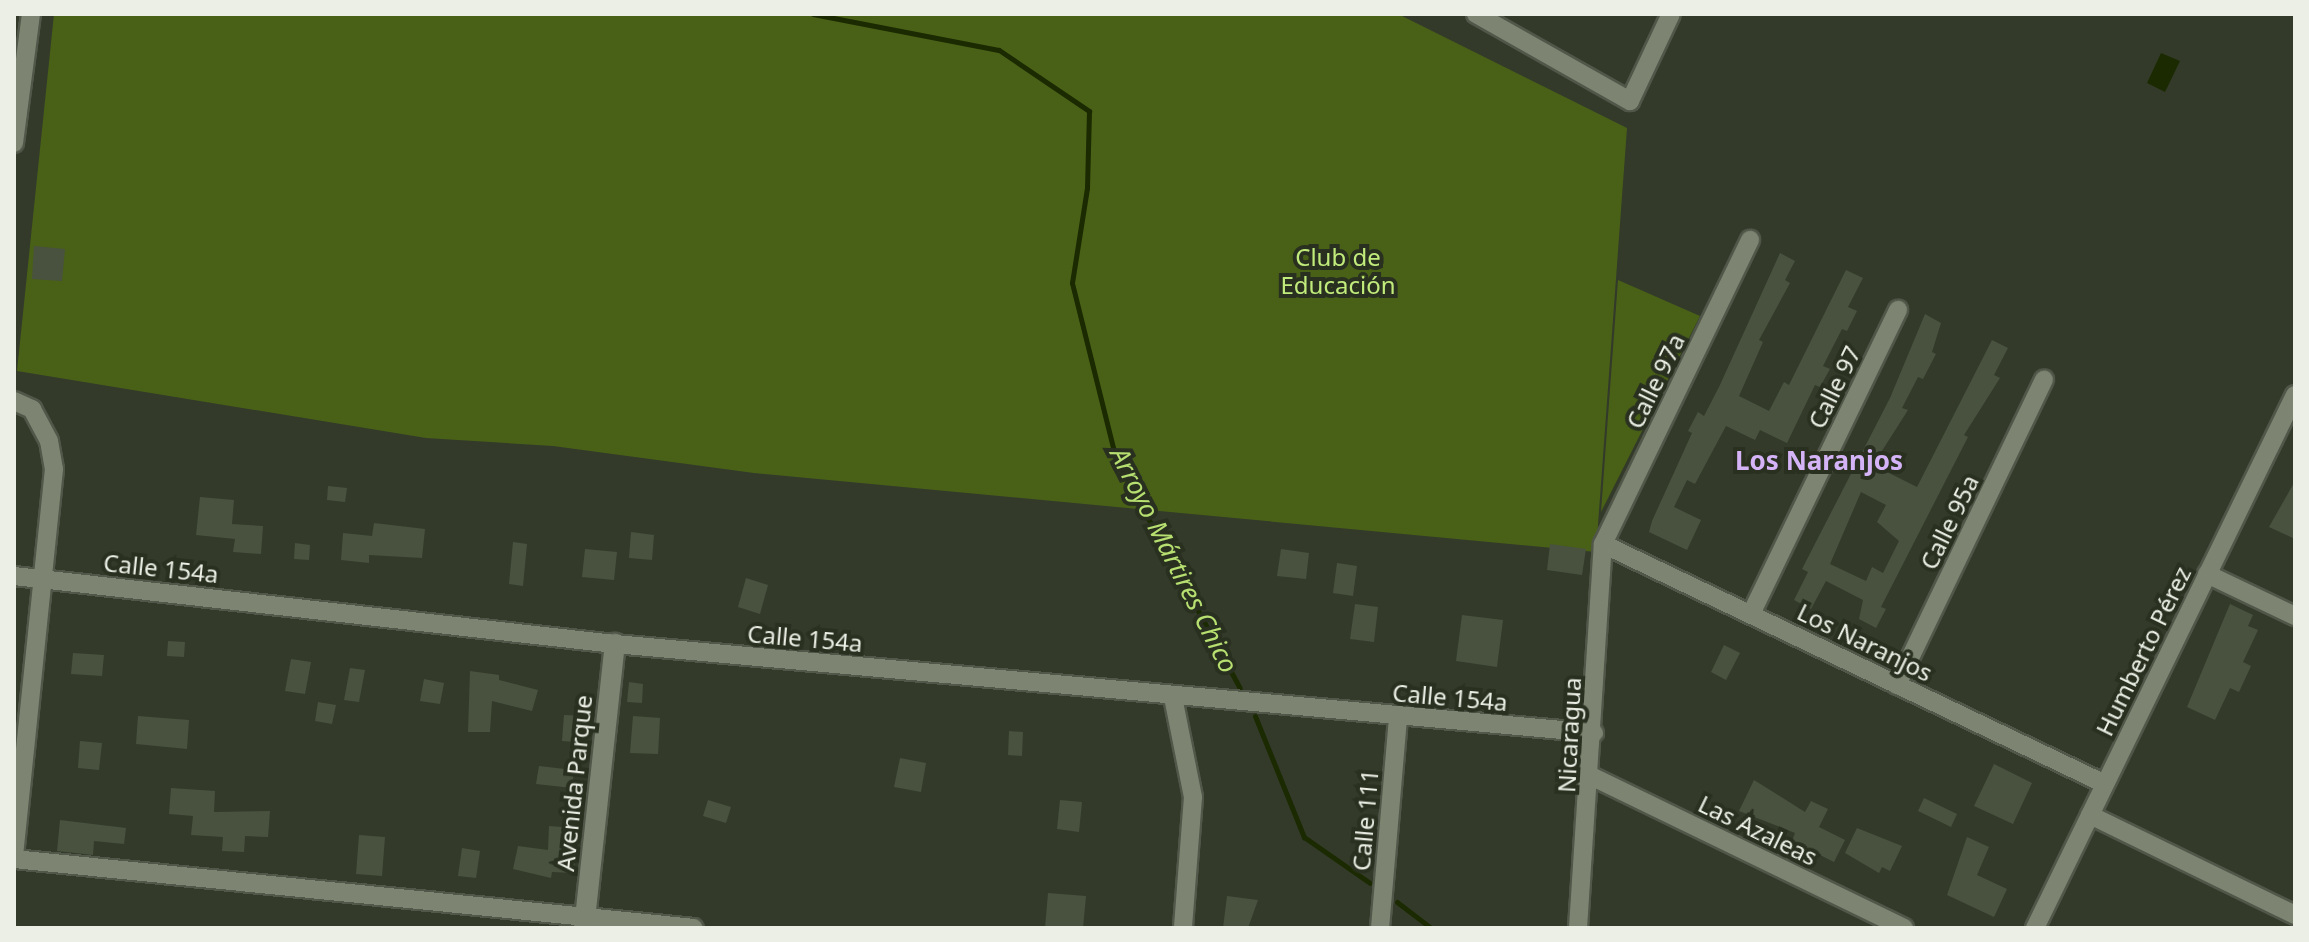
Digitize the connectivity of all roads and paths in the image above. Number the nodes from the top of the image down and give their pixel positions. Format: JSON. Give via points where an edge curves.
{"nodes":[{"id":1,"x":31,"y":14,"type":"edge"},
{"id":2,"x":1476,"y":14,"type":"edge"},
{"id":3,"x":1671,"y":14,"type":"edge"},
{"id":4,"x":17,"y":97,"type":"edge"},
{"id":5,"x":14,"y":143,"type":"edge"},
{"id":6,"x":1750,"y":240,"type":"dead end"},
{"id":7,"x":1898,"y":310,"type":"dead end"},
{"id":8,"x":2044,"y":380,"type":"dead end"},
{"id":9,"x":2295,"y":395,"type":"edge"},
{"id":10,"x":14,"y":401,"type":"edge"},
{"id":11,"x":1603,"y":544,"type":"junction"},
{"id":12,"x":2207,"y":574,"type":"junction"},
{"id":13,"x":14,"y":576,"type":"edge"},
{"id":14,"x":42,"y":579,"type":"junction"},
{"id":15,"x":1751,"y":614,"type":"junction"},
{"id":16,"x":2295,"y":616,"type":"edge"},
{"id":17,"x":615,"y":644,"type":"junction"},
{"id":18,"x":1897,"y":685,"type":"junction"},
{"id":19,"x":1173,"y":697,"type":"junction"},
{"id":20,"x":1398,"y":716,"type":"junction"},
{"id":21,"x":1594,"y":733,"type":"junction"},
{"id":22,"x":1591,"y":776,"type":"junction"},
{"id":23,"x":2105,"y":784,"type":"junction"},
{"id":24,"x":2090,"y":815,"type":"junction"},
{"id":25,"x":14,"y":857,"type":"edge"},
{"id":26,"x":2295,"y":915,"type":"edge"},
{"id":27,"x":584,"y":923,"type":"edge"},
{"id":28,"x":694,"y":928,"type":"edge"},
{"id":29,"x":1183,"y":928,"type":"edge"},
{"id":30,"x":1380,"y":928,"type":"edge"},
{"id":31,"x":1578,"y":928,"type":"edge"},
{"id":32,"x":1904,"y":928,"type":"edge"},
{"id":33,"x":2035,"y":928,"type":"edge"}],
"edges":[{"from":1,"to":4,"type":"street"},
{"from":2,"to":3,"type":"street","via":[[1630,101]]},
{"from":4,"to":5,"type":"street"},
{"from":6,"to":11,"type":"street","name":"Calle 97a"},
{"from":7,"to":15,"type":"street","name":"Calle 97"},
{"from":8,"to":18,"type":"street","name":"Calle 95a"},
{"from":9,"to":12,"type":"street","name":"Humberto Pérez"},
{"from":10,"to":14,"type":"street","via":[[32,409],[49,441],[54,469]]},
{"from":11,"to":15,"type":"street","name":"Los Naranjos"},
{"from":11,"to":21,"type":"street","name":"Nicaragua"},
{"from":12,"to":16,"type":"street"},
{"from":12,"to":23,"type":"street","name":"Humberto Pérez"},
{"from":13,"to":14,"type":"street","name":"Calle 154a"},
{"from":14,"to":17,"type":"street","name":"Calle 154a"},
{"from":14,"to":25,"type":"street"},
{"from":15,"to":18,"type":"street","name":"Los Naranjos"},
{"from":17,"to":19,"type":"street","name":"Calle 154a"},
{"from":17,"to":27,"type":"street","name":"Avenida Parque"},
{"from":18,"to":23,"type":"street","name":"Los Naranjos"},
{"from":19,"to":20,"type":"street","name":"Calle 154a"},
{"from":19,"to":29,"type":"street","via":[[1193,797]]},
{"from":20,"to":21,"type":"street","name":"Calle 154a"},
{"from":20,"to":30,"type":"street","name":"Calle 111"},
{"from":21,"to":22,"type":"street","name":"Nicaragua"},
{"from":22,"to":31,"type":"street","name":"Nicaragua"},
{"from":22,"to":32,"type":"street","name":"Las Azaleas"},
{"from":23,"to":24,"type":"street","name":"Humberto Pérez"},
{"from":24,"to":26,"type":"street"},
{"from":24,"to":33,"type":"street","name":"Humberto Pérez"},
{"from":25,"to":27,"type":"street"},
{"from":27,"to":28,"type":"street"}]}
